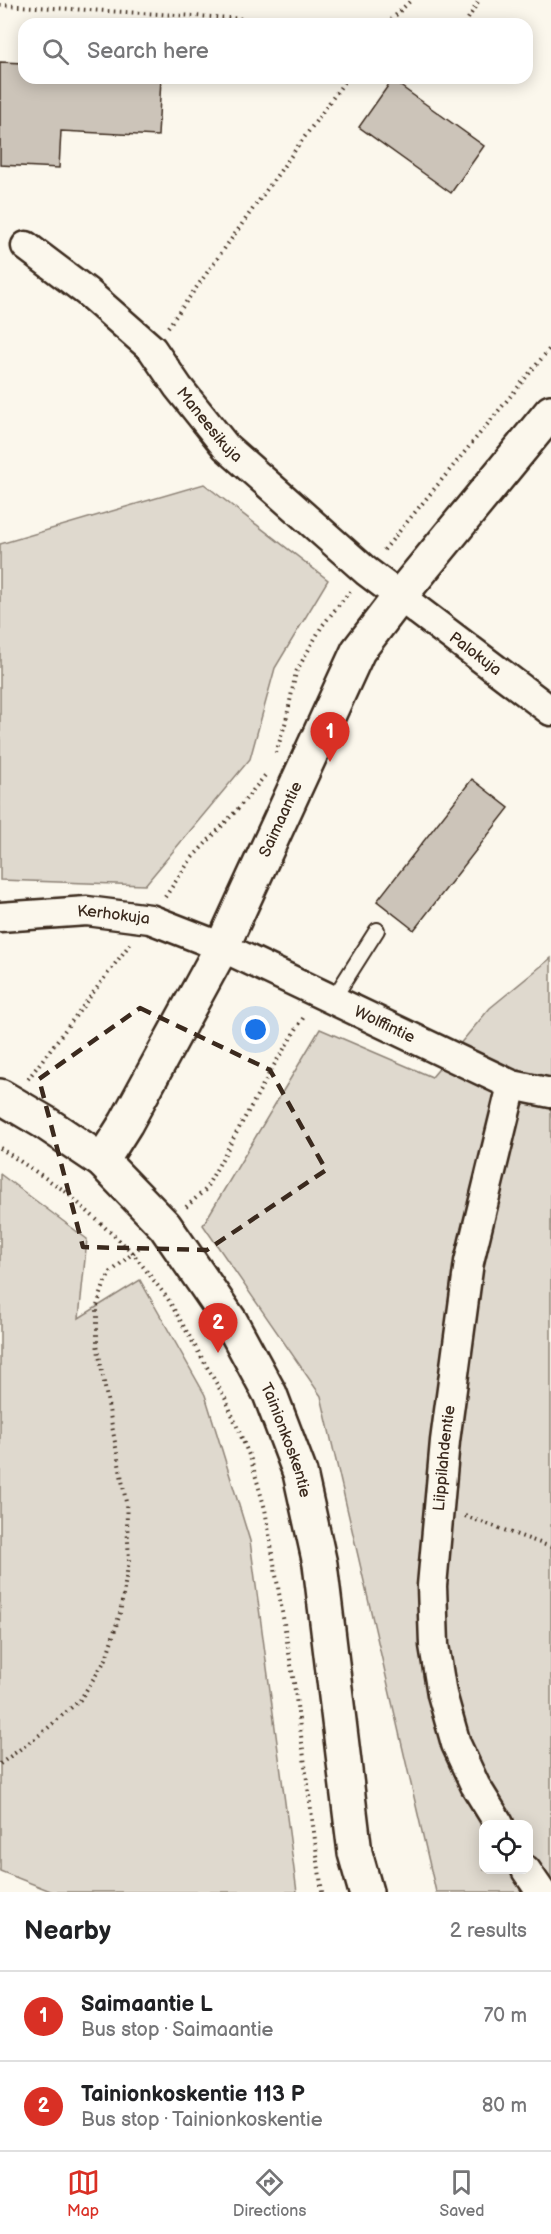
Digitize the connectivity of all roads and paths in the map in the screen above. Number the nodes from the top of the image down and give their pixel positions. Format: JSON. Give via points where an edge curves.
{"nodes":[{"id":1,"x":411,"y":0,"type":"edge"},
{"id":2,"x":479,"y":0,"type":"edge"},
{"id":3,"x":0,"y":5,"type":"edge"},
{"id":4,"x":230,"y":18,"type":"edge"},
{"id":5,"x":393,"y":18,"type":"edge"},
{"id":6,"x":468,"y":18,"type":"edge"},
{"id":7,"x":343,"y":84,"type":"edge"},
{"id":8,"x":26,"y":246,"type":"dead end"},
{"id":9,"x":551,"y":347,"type":"edge"},
{"id":10,"x":152,"y":349,"type":"junction"},
{"id":11,"x":551,"y":412,"type":"edge"},
{"id":12,"x":366,"y":571,"type":"junction"},
{"id":13,"x":400,"y":596,"type":"junction"},
{"id":14,"x":551,"y":711,"type":"edge"},
{"id":15,"x":274,"y":758,"type":"dead end"},
{"id":16,"x":272,"y":768,"type":"dead end"},
{"id":17,"x":0,"y":917,"type":"edge"},
{"id":18,"x":150,"y":918,"type":"junction"},
{"id":19,"x":377,"y":930,"type":"dead end"},
{"id":20,"x":222,"y":947,"type":"junction"},
{"id":21,"x":325,"y":997,"type":"junction"},
{"id":22,"x":512,"y":1085,"type":"junction"},
{"id":23,"x":551,"y":1093,"type":"edge"},
{"id":24,"x":6,"y":1100,"type":"edge"},
{"id":25,"x":0,"y":1148,"type":"edge"},
{"id":26,"x":102,"y":1161,"type":"junction"},
{"id":27,"x":165,"y":1226,"type":"junction"},
{"id":28,"x":132,"y":1252,"type":"junction"},
{"id":29,"x":438,"y":1510,"type":"junction"},
{"id":30,"x":551,"y":1547,"type":"edge"},
{"id":31,"x":0,"y":1764,"type":"edge"},
{"id":32,"x":497,"y":1820,"type":"edge"},
{"id":33,"x":529,"y":1874,"type":"edge"},
{"id":34,"x":322,"y":1892,"type":"edge"},
{"id":35,"x":366,"y":1892,"type":"edge"},
{"id":36,"x":541,"y":1892,"type":"edge"}],
"edges":[{"from":1,"to":5,"type":"path"},
{"from":2,"to":6,"type":"path"},
{"from":3,"to":4,"type":"path"},
{"from":7,"to":10,"type":"path"},
{"from":8,"to":10,"type":"street","name":"Maneesikuja"},
{"from":9,"to":12,"type":"path"},
{"from":10,"to":12,"type":"street","name":"Maneesikuja","via":[[226,447]]},
{"from":11,"to":13,"type":"street","name":"Saimaantie"},
{"from":12,"to":13,"type":"street","name":"Maneesikuja"},
{"from":12,"to":15,"type":"path","via":[[322,626],[296,672]]},
{"from":13,"to":14,"type":"street","name":"Palokuja"},
{"from":13,"to":20,"type":"street","name":"Saimaantie","via":[[358,651]]},
{"from":16,"to":18,"type":"path","via":[[191,859]]},
{"from":17,"to":18,"type":"street","name":"Kerhokuja","via":[[87,911]]},
{"from":18,"to":20,"type":"street","name":"Kerhokuja"},
{"from":18,"to":24,"type":"path","via":[[26,1081]]},
{"from":19,"to":21,"type":"lane"},
{"from":20,"to":21,"type":"street","name":"Wolffintie"},
{"from":20,"to":26,"type":"street","name":"Saimaantie"},
{"from":21,"to":22,"type":"street","name":"Wolffintie"},
{"from":21,"to":27,"type":"path","via":[[271,1070],[204,1190]]},
{"from":22,"to":23,"type":"street","name":"Wolffintie"},
{"from":22,"to":29,"type":"street","name":"Liippilahdentie","via":[[469,1262]]},
{"from":24,"to":26,"type":"street","name":"Tainionkoskentie"},
{"from":25,"to":28,"type":"path","via":[[65,1191]]},
{"from":26,"to":27,"type":"street","name":"Tainionkoskentie"},
{"from":27,"to":28,"type":"path"},
{"from":27,"to":35,"type":"street","name":"Tainionkoskentie","via":[[231,1322],[270,1394],[300,1473],[320,1564],[355,1854]]},
{"from":28,"to":31,"type":"path","via":[[105,1281],[97,1306],[96,1344],[126,1502],[129,1561],[120,1613],[106,1659],[80,1700]]},
{"from":28,"to":34,"type":"path","via":[[168,1299],[199,1350],[226,1400],[251,1460],[265,1509],[294,1683]]},
{"from":29,"to":30,"type":"path"},
{"from":29,"to":32,"type":"street","name":"Liippilahdentie","via":[[432,1586],[434,1645],[442,1694],[456,1744]]},
{"from":33,"to":36,"type":"street"}]}
